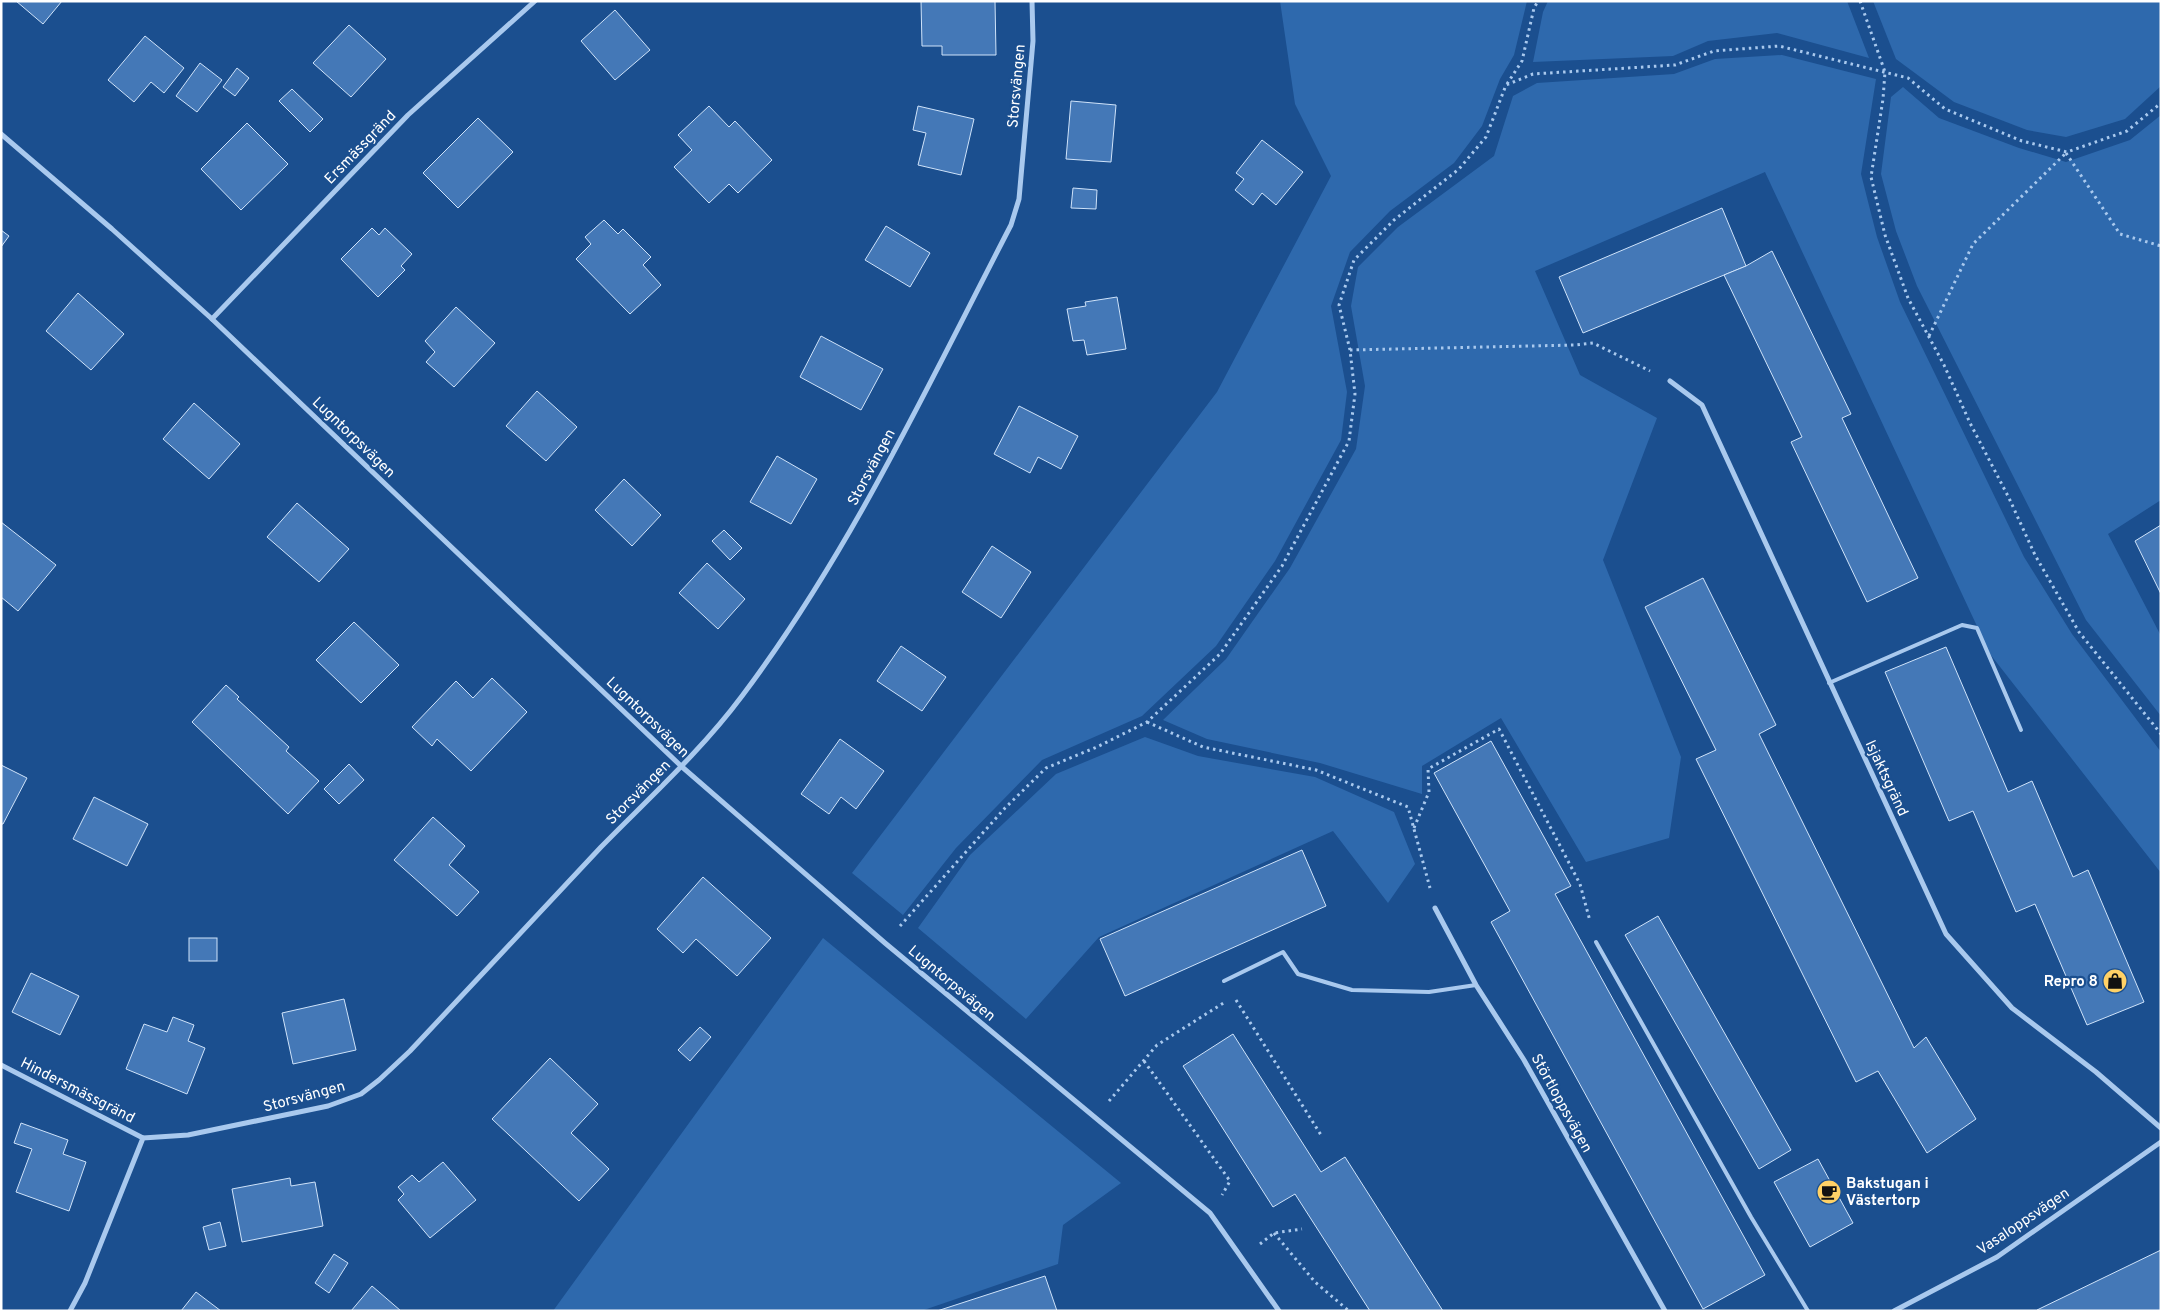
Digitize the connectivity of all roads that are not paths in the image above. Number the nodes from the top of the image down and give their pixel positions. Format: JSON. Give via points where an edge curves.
{"nodes":[{"id":1,"x":536,"y":1,"type":"edge"},
{"id":2,"x":1032,"y":1,"type":"edge"},
{"id":3,"x":1,"y":134,"type":"edge"},
{"id":4,"x":212,"y":319,"type":"junction"},
{"id":5,"x":1670,"y":380,"type":"road end"},
{"id":6,"x":1829,"y":683,"type":"junction"},
{"id":7,"x":2022,"y":730,"type":"dead end"},
{"id":8,"x":682,"y":766,"type":"junction"},
{"id":9,"x":1435,"y":908,"type":"road end"},
{"id":10,"x":1596,"y":942,"type":"road end"},
{"id":11,"x":1224,"y":981,"type":"road end"},
{"id":12,"x":1476,"y":984,"type":"junction"},
{"id":13,"x":1,"y":1065,"type":"edge"},
{"id":14,"x":2161,"y":1128,"type":"edge"},
{"id":15,"x":143,"y":1138,"type":"junction"},
{"id":16,"x":2161,"y":1142,"type":"edge"},
{"id":17,"x":70,"y":1311,"type":"edge"},
{"id":18,"x":1279,"y":1311,"type":"edge"},
{"id":19,"x":1665,"y":1311,"type":"edge"},
{"id":20,"x":1808,"y":1311,"type":"edge"},
{"id":21,"x":1894,"y":1311,"type":"edge"}],
"edges":[{"from":1,"to":4,"type":"street","name":"Ersmässgränd","via":[[408,115]]},
{"from":2,"to":8,"type":"street","name":"Storsvängen","via":[[1033,41],[1019,199],[1011,225],[858,518],[741,698]]},
{"from":3,"to":4,"type":"street","name":"Lugntorpsvägen"},
{"from":4,"to":8,"type":"street","name":"Lugntorpsvägen"},
{"from":5,"to":6,"type":"street","name":"Isjaktsgränd","via":[[1702,405]]},
{"from":6,"to":7,"type":"lane","via":[[1962,624],[1977,628]]},
{"from":6,"to":14,"type":"street","name":"Isjaktsgränd","via":[[1946,934],[2012,1008],[2096,1072]]},
{"from":8,"to":15,"type":"street","name":"Storsvängen","via":[[410,1051],[361,1094],[302,1112],[188,1135]]},
{"from":8,"to":18,"type":"street","name":"Lugntorpsvägen","via":[[885,943],[1210,1213]]},
{"from":9,"to":12,"type":"street","name":"Störtloppsvägen"},
{"from":10,"to":20,"type":"lane","via":[[1751,1217]]},
{"from":11,"to":12,"type":"lane","via":[[1283,952],[1298,974],[1352,990],[1429,992]]},
{"from":12,"to":19,"type":"street","name":"Störtloppsvägen","via":[[1524,1060]]},
{"from":13,"to":15,"type":"street","name":"Hindersmässgränd"},
{"from":15,"to":17,"type":"street","via":[[85,1283]]},
{"from":16,"to":21,"type":"street","name":"Vasaloppsvägen","via":[[1997,1257]]}]}
